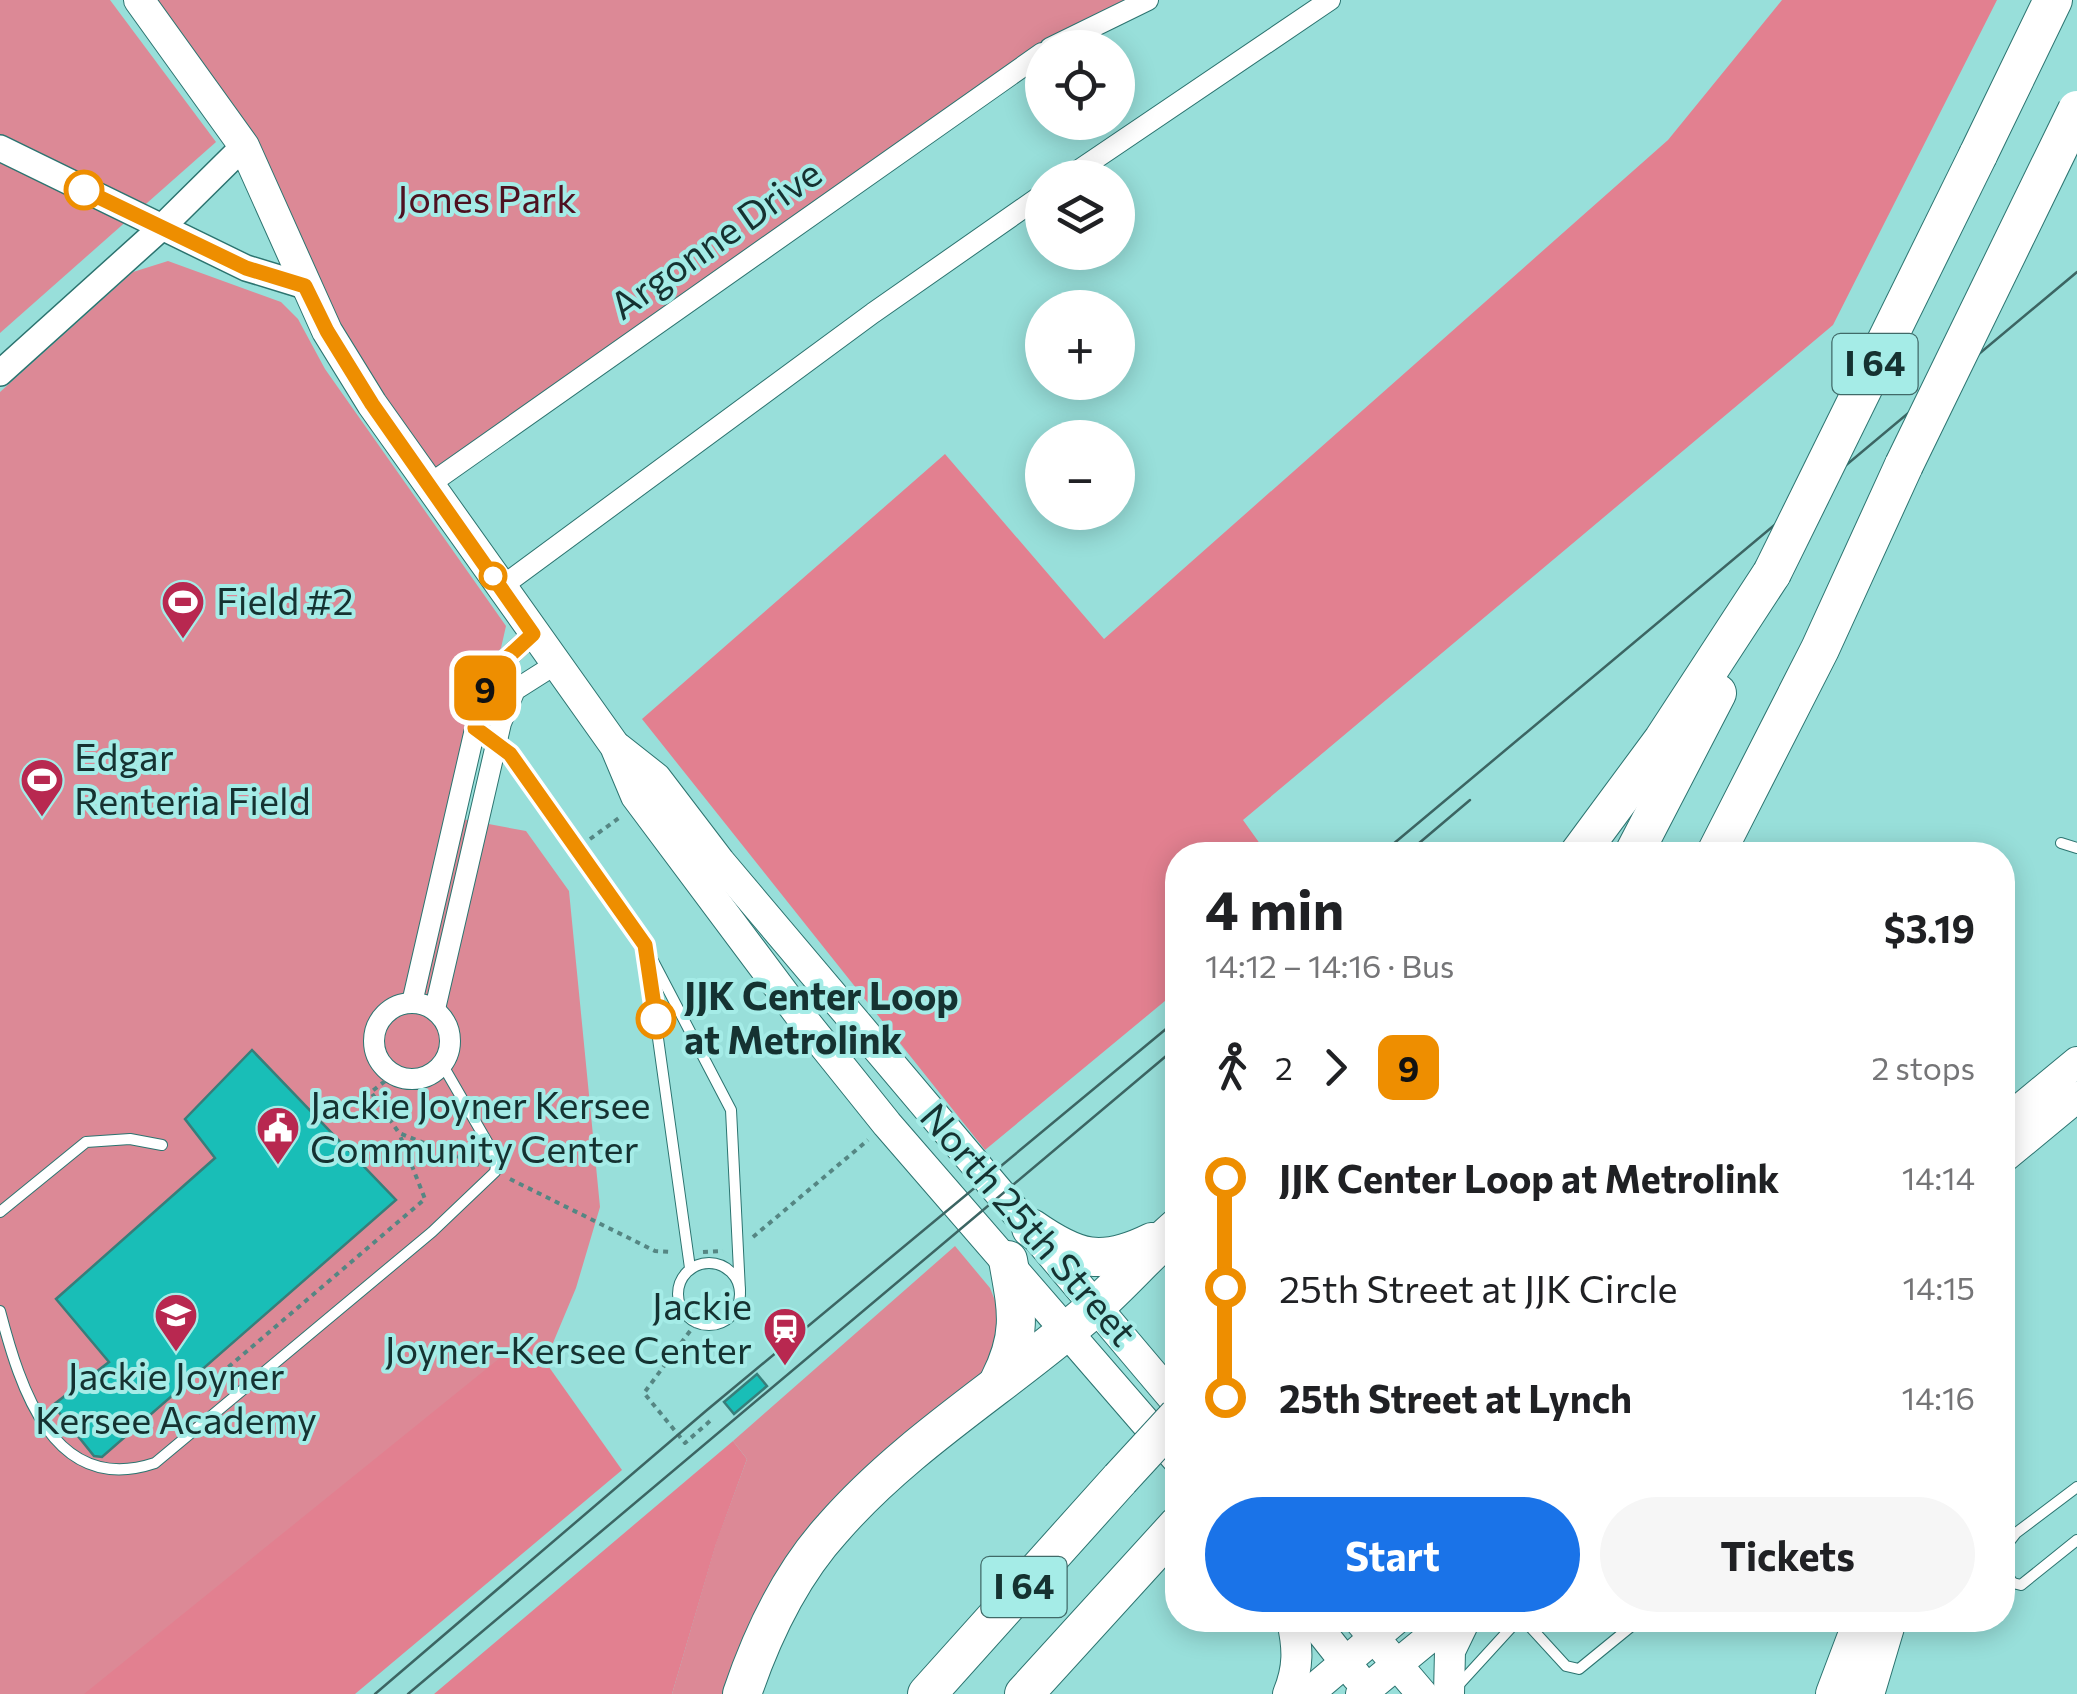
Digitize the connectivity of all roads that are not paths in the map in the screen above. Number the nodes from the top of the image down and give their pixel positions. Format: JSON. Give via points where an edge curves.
{"nodes":[{"id":1,"x":139,"y":0,"type":"edge"},
{"id":2,"x":1148,"y":0,"type":"edge"},
{"id":3,"x":1330,"y":0,"type":"edge"},
{"id":4,"x":2053,"y":0,"type":"edge"},
{"id":5,"x":1087,"y":30,"type":"edge"},
{"id":6,"x":1025,"y":65,"type":"edge"},
{"id":7,"x":2077,"y":110,"type":"edge"},
{"id":8,"x":244,"y":146,"type":"junction"},
{"id":9,"x":0,"y":148,"type":"edge"},
{"id":10,"x":1094,"y":160,"type":"edge"},
{"id":11,"x":1025,"y":207,"type":"edge"},
{"id":12,"x":161,"y":228,"type":"junction"},
{"id":13,"x":305,"y":286,"type":"junction"},
{"id":14,"x":0,"y":373,"type":"edge"},
{"id":15,"x":430,"y":484,"type":"junction"},
{"id":16,"x":1772,"y":573,"type":"junction"},
{"id":17,"x":501,"y":587,"type":"junction"},
{"id":18,"x":533,"y":634,"type":"junction"},
{"id":19,"x":1820,"y":649,"type":"junction"},
{"id":20,"x":556,"y":664,"type":"junction"},
{"id":21,"x":475,"y":728,"type":"junction"},
{"id":22,"x":496,"y":743,"type":"junction"},
{"id":23,"x":615,"y":746,"type":"junction"},
{"id":24,"x":1588,"y":842,"type":"edge"},
{"id":25,"x":1640,"y":842,"type":"edge"},
{"id":26,"x":1722,"y":842,"type":"edge"},
{"id":27,"x":1751,"y":842,"type":"edge"},
{"id":28,"x":2061,"y":843,"type":"dead end"},
{"id":29,"x":2077,"y":848,"type":"edge"},
{"id":30,"x":645,"y":945,"type":"junction"},
{"id":31,"x":412,"y":1004,"type":"junction"},
{"id":32,"x":435,"y":1009,"type":"junction"},
{"id":33,"x":2077,"y":1062,"type":"edge"},
{"id":34,"x":442,"y":1064,"type":"junction"},
{"id":35,"x":2077,"y":1097,"type":"edge"},
{"id":36,"x":2015,"y":1113,"type":"edge"},
{"id":37,"x":162,"y":1144,"type":"dead end"},
{"id":38,"x":2015,"y":1148,"type":"edge"},
{"id":39,"x":0,"y":1212,"type":"edge"},
{"id":40,"x":1032,"y":1228,"type":"junction"},
{"id":41,"x":1165,"y":1235,"type":"edge"},
{"id":42,"x":1165,"y":1239,"type":"edge"},
{"id":43,"x":1008,"y":1260,"type":"junction"},
{"id":44,"x":690,"y":1268,"type":"junction"},
{"id":45,"x":740,"y":1291,"type":"junction"},
{"id":46,"x":0,"y":1311,"type":"edge"},
{"id":47,"x":1082,"y":1317,"type":"junction"},
{"id":48,"x":995,"y":1388,"type":"junction"},
{"id":49,"x":1165,"y":1392,"type":"edge"},
{"id":50,"x":1165,"y":1430,"type":"edge"},
{"id":51,"x":1165,"y":1441,"type":"edge"},
{"id":52,"x":2077,"y":1487,"type":"edge"},
{"id":53,"x":2015,"y":1534,"type":"edge"},
{"id":54,"x":1165,"y":1539,"type":"edge"},
{"id":55,"x":2077,"y":1540,"type":"edge"},
{"id":56,"x":2015,"y":1583,"type":"edge"},
{"id":57,"x":1294,"y":1632,"type":"edge"},
{"id":58,"x":1322,"y":1632,"type":"edge"},
{"id":59,"x":1371,"y":1632,"type":"edge"},
{"id":60,"x":1379,"y":1632,"type":"edge"},
{"id":61,"x":1437,"y":1632,"type":"edge"},
{"id":62,"x":1459,"y":1632,"type":"edge"},
{"id":63,"x":1509,"y":1632,"type":"edge"},
{"id":64,"x":1533,"y":1632,"type":"edge"},
{"id":65,"x":1625,"y":1632,"type":"edge"},
{"id":66,"x":1859,"y":1632,"type":"edge"},
{"id":67,"x":1883,"y":1632,"type":"edge"},
{"id":68,"x":1346,"y":1662,"type":"junction"},
{"id":69,"x":1398,"y":1665,"type":"junction"},
{"id":70,"x":1366,"y":1692,"type":"edge"},
{"id":71,"x":742,"y":1694,"type":"edge"},
{"id":72,"x":927,"y":1694,"type":"edge"},
{"id":73,"x":1024,"y":1694,"type":"edge"},
{"id":74,"x":1288,"y":1694,"type":"edge"},
{"id":75,"x":1308,"y":1694,"type":"edge"},
{"id":76,"x":1422,"y":1694,"type":"edge"},
{"id":77,"x":1449,"y":1694,"type":"edge"},
{"id":78,"x":1836,"y":1694,"type":"edge"},
{"id":79,"x":1865,"y":1694,"type":"edge"}],
"edges":[{"from":1,"to":8,"type":"main road","name":"North 25th Street"},
{"from":2,"to":5,"type":"street"},
{"from":3,"to":10,"type":"street"},
{"from":4,"to":16,"type":"highway","number":"I 64","bridge":true},
{"from":6,"to":15,"type":"street","name":"Argonne Drive"},
{"from":7,"to":19,"type":"highway","number":"I 64","bridge":true},
{"from":8,"to":12,"type":"street"},
{"from":8,"to":13,"type":"main road","name":"North 25th Street"},
{"from":9,"to":12,"type":"street"},
{"from":11,"to":17,"type":"street"},
{"from":12,"to":13,"type":"street","via":[[246,268]]},
{"from":12,"to":14,"type":"street"},
{"from":13,"to":15,"type":"main road","name":"North 25th Street","via":[[363,389]]},
{"from":15,"to":17,"type":"main road","name":"North 25th Street"},
{"from":16,"to":24,"type":"highway"},
{"from":16,"to":25,"type":"highway","number":"I 64"},
{"from":17,"to":18,"type":"main road","name":"North 25th Street"},
{"from":18,"to":20,"type":"main road","name":"North 25th Street"},
{"from":18,"to":21,"type":"street","via":[[493,671]]},
{"from":19,"to":26,"type":"highway","number":"I 64"},
{"from":19,"to":27,"type":"highway","via":[[1812,719]]},
{"from":20,"to":22,"type":"street","via":[[516,690]]},
{"from":20,"to":23,"type":"main road","name":"North 25th Street"},
{"from":21,"to":22,"type":"lane"},
{"from":21,"to":31,"type":"street"},
{"from":22,"to":30,"type":"lane"},
{"from":22,"to":32,"type":"street"},
{"from":23,"to":40,"type":"main road","name":"North 25th Street","via":[[656,778]]},
{"from":23,"to":43,"type":"main road","name":"North 25th Street","via":[[636,796],[790,1003]]},
{"from":28,"to":29,"type":"lane"},
{"from":30,"to":44,"type":"lane"},
{"from":30,"to":45,"type":"lane","via":[[731,1110]]},
{"from":31,"to":32,"type":"street"},
{"from":31,"to":34,"type":"street","via":[[390,1010],[378,1023],[375,1050],[393,1074],[421,1078]]},
{"from":32,"to":34,"type":"street","via":[[448,1029]]},
{"from":33,"to":36,"type":"main road"},
{"from":34,"to":46,"type":"lane","via":[[497,1159],[495,1172],[155,1463],[112,1470],[81,1459],[52,1437],[15,1366]]},
{"from":35,"to":38,"type":"main road"},
{"from":37,"to":39,"type":"lane","via":[[86,1142]]},
{"from":40,"to":41,"type":"highway","via":[[1080,1256],[1101,1260]]},
{"from":40,"to":47,"type":"main road","name":"North 25th Street"},
{"from":42,"to":47,"type":"highway"},
{"from":43,"to":47,"type":"main road","name":"North 25th Street"},
{"from":43,"to":48,"type":"highway","via":[[1018,1328]]},
{"from":44,"to":45,"type":"lane","via":[[726,1267]]},
{"from":44,"to":45,"type":"lane","via":[[677,1299],[696,1323],[728,1319]]},
{"from":47,"to":48,"type":"highway"},
{"from":47,"to":49,"type":"main road","name":"North 25th Street"},
{"from":47,"to":51,"type":"main road","name":"North 25th Street"},
{"from":48,"to":71,"type":"highway","via":[[831,1529],[783,1600]]},
{"from":50,"to":72,"type":"highway","number":"I 64","bridge":true},
{"from":52,"to":53,"type":"lane"},
{"from":54,"to":73,"type":"highway","number":"I 64"},
{"from":55,"to":56,"type":"lane","via":[[2021,1585]]},
{"from":57,"to":74,"type":"main road","via":[[1297,1670]]},
{"from":58,"to":68,"type":"main road"},
{"from":59,"to":68,"type":"main road"},
{"from":60,"to":69,"type":"main road"},
{"from":61,"to":69,"type":"main road"},
{"from":62,"to":77,"type":"main road","via":[[1450,1652]]},
{"from":63,"to":77,"type":"lane"},
{"from":64,"to":65,"type":"lane","via":[[1572,1669]]},
{"from":66,"to":78,"type":"highway"},
{"from":67,"to":79,"type":"highway"},
{"from":68,"to":70,"type":"main road"},
{"from":68,"to":75,"type":"main road"},
{"from":69,"to":70,"type":"main road"},
{"from":69,"to":76,"type":"main road"}]}
